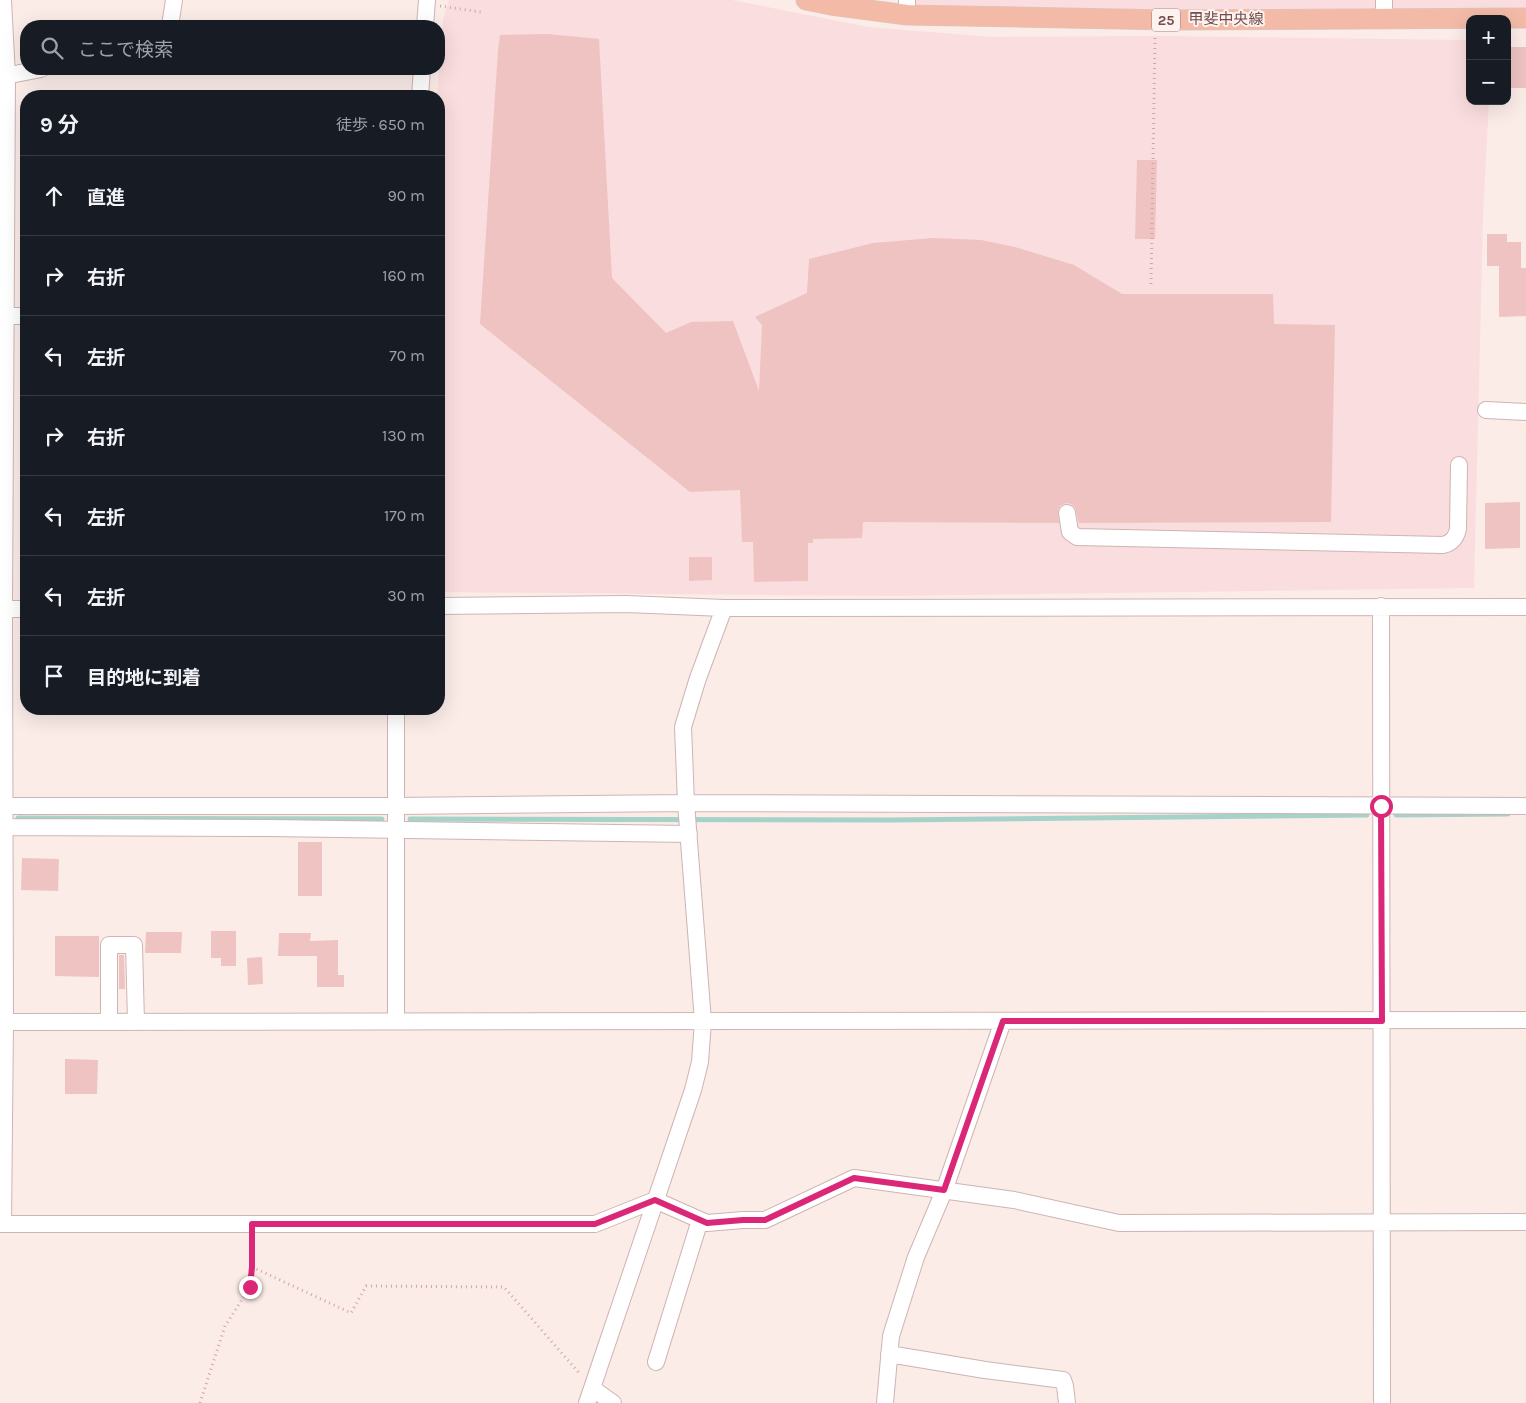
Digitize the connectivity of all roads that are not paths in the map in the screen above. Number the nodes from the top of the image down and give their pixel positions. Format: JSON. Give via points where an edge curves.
{"nodes":[{"id":1,"x":3,"y":0,"type":"edge"},
{"id":2,"x":174,"y":0,"type":"edge"},
{"id":3,"x":806,"y":0,"type":"edge"},
{"id":4,"x":432,"y":3,"type":"edge"},
{"id":5,"x":907,"y":8,"type":"edge"},
{"id":6,"x":1384,"y":9,"type":"edge"},
{"id":7,"x":1526,"y":18,"type":"edge"},
{"id":8,"x":171,"y":20,"type":"edge"},
{"id":9,"x":427,"y":20,"type":"edge"},
{"id":10,"x":20,"y":73,"type":"edge"},
{"id":11,"x":422,"y":75,"type":"edge"},
{"id":12,"x":3,"y":76,"type":"edge"},
{"id":13,"x":420,"y":90,"type":"edge"},
{"id":14,"x":3,"y":242,"type":"edge"},
{"id":15,"x":6,"y":316,"type":"junction"},
{"id":16,"x":20,"y":316,"type":"edge"},
{"id":17,"x":1486,"y":410,"type":"dead end"},
{"id":18,"x":1526,"y":412,"type":"edge"},
{"id":19,"x":1459,"y":464,"type":"dead end"},
{"id":20,"x":1067,"y":513,"type":"dead end"},
{"id":21,"x":445,"y":606,"type":"edge"},
{"id":22,"x":1381,"y":606,"type":"junction"},
{"id":23,"x":1526,"y":607,"type":"edge"},
{"id":24,"x":724,"y":608,"type":"junction"},
{"id":25,"x":20,"y":609,"type":"edge"},
{"id":26,"x":2,"y":610,"type":"edge"},
{"id":27,"x":396,"y":715,"type":"edge"},
{"id":28,"x":686,"y":803,"type":"junction"},
{"id":29,"x":2,"y":806,"type":"edge"},
{"id":30,"x":396,"y":806,"type":"junction"},
{"id":31,"x":1381,"y":806,"type":"junction"},
{"id":32,"x":1526,"y":806,"type":"edge"},
{"id":33,"x":2,"y":827,"type":"edge"},
{"id":34,"x":396,"y":830,"type":"junction"},
{"id":35,"x":689,"y":834,"type":"junction"},
{"id":36,"x":1526,"y":1020,"type":"edge"},
{"id":37,"x":396,"y":1021,"type":"junction"},
{"id":38,"x":703,"y":1021,"type":"junction"},
{"id":39,"x":1003,"y":1021,"type":"junction"},
{"id":40,"x":1382,"y":1021,"type":"junction"},
{"id":41,"x":3,"y":1022,"type":"edge"},
{"id":42,"x":109,"y":1022,"type":"junction"},
{"id":43,"x":136,"y":1022,"type":"junction"},
{"id":44,"x":944,"y":1190,"type":"junction"},
{"id":45,"x":655,"y":1200,"type":"junction"},
{"id":46,"x":700,"y":1220,"type":"junction"},
{"id":47,"x":1382,"y":1222,"type":"junction"},
{"id":48,"x":1526,"y":1222,"type":"edge"},
{"id":49,"x":1,"y":1224,"type":"edge"},
{"id":50,"x":889,"y":1354,"type":"junction"},
{"id":51,"x":656,"y":1362,"type":"dead end"},
{"id":52,"x":589,"y":1395,"type":"edge"},
{"id":53,"x":613,"y":1403,"type":"edge"},
{"id":54,"x":885,"y":1403,"type":"edge"},
{"id":55,"x":1066,"y":1403,"type":"edge"},
{"id":56,"x":1382,"y":1403,"type":"edge"}],
"edges":[{"from":1,"to":12,"type":"street"},
{"from":2,"to":8,"type":"street"},
{"from":3,"to":5,"type":"main road","name":"甲斐中央線","number":"25","via":[[830,5]]},
{"from":4,"to":9,"type":"street"},
{"from":5,"to":6,"type":"main road","name":"甲斐中央線","number":"25","via":[[1152,20]]},
{"from":6,"to":7,"type":"main road","name":"甲斐中央線","number":"25"},
{"from":10,"to":12,"type":"street"},
{"from":11,"to":13,"type":"street"},
{"from":12,"to":14,"type":"street"},
{"from":14,"to":15,"type":"street"},
{"from":15,"to":16,"type":"street"},
{"from":15,"to":26,"type":"street"},
{"from":17,"to":18,"type":"street"},
{"from":19,"to":20,"type":"street","via":[[1458,529],[1456,537],[1442,545],[1076,537],[1070,532]]},
{"from":21,"to":24,"type":"street","via":[[626,604]]},
{"from":22,"to":23,"type":"street"},
{"from":22,"to":24,"type":"street"},
{"from":22,"to":31,"type":"street"},
{"from":24,"to":28,"type":"street","via":[[683,727]]},
{"from":25,"to":26,"type":"street"},
{"from":26,"to":29,"type":"street"},
{"from":27,"to":30,"type":"street"},
{"from":28,"to":30,"type":"street"},
{"from":28,"to":31,"type":"street"},
{"from":28,"to":35,"type":"street"},
{"from":29,"to":30,"type":"street"},
{"from":29,"to":33,"type":"street"},
{"from":30,"to":34,"type":"street"},
{"from":31,"to":32,"type":"street"},
{"from":31,"to":40,"type":"street"},
{"from":33,"to":34,"type":"street"},
{"from":33,"to":41,"type":"street"},
{"from":34,"to":35,"type":"street"},
{"from":34,"to":37,"type":"street"},
{"from":35,"to":38,"type":"street"},
{"from":36,"to":40,"type":"street"},
{"from":37,"to":38,"type":"street"},
{"from":37,"to":43,"type":"street"},
{"from":38,"to":39,"type":"street"},
{"from":38,"to":45,"type":"street","via":[[700,1062],[693,1090]]},
{"from":39,"to":40,"type":"street"},
{"from":39,"to":44,"type":"street"},
{"from":40,"to":47,"type":"street"},
{"from":41,"to":42,"type":"street"},
{"from":41,"to":49,"type":"street"},
{"from":42,"to":43,"type":"street"},
{"from":42,"to":43,"type":"street","via":[[109,945],[134,945]]},
{"from":44,"to":46,"type":"street","via":[[854,1178],[765,1220],[707,1223]]},
{"from":44,"to":47,"type":"street","via":[[1014,1200],[1119,1223]]},
{"from":44,"to":50,"type":"street","via":[[916,1257],[891,1336]]},
{"from":45,"to":46,"type":"street"},
{"from":45,"to":49,"type":"street","via":[[595,1224]]},
{"from":45,"to":52,"type":"street"},
{"from":46,"to":51,"type":"street"},
{"from":47,"to":48,"type":"street"},
{"from":47,"to":56,"type":"street"},
{"from":50,"to":54,"type":"street"},
{"from":50,"to":55,"type":"street","via":[[1063,1380]]},
{"from":52,"to":53,"type":"street"}]}
